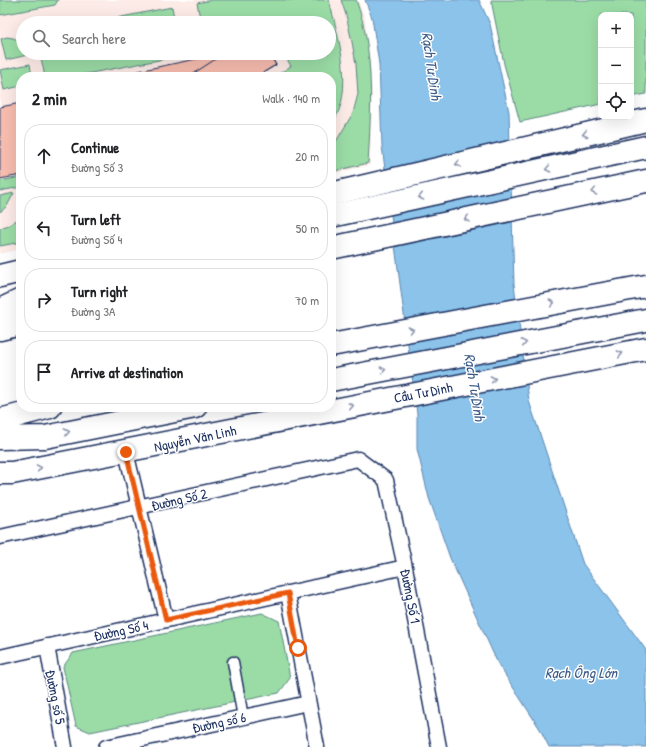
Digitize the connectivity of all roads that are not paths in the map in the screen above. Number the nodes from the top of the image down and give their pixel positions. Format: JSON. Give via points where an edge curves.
{"nodes":[{"id":1,"x":646,"y":120,"type":"edge"},
{"id":2,"x":636,"y":150,"type":"edge"},
{"id":3,"x":639,"y":182,"type":"edge"},
{"id":4,"x":336,"y":193,"type":"edge"},
{"id":5,"x":336,"y":215,"type":"edge"},
{"id":6,"x":336,"y":247,"type":"edge"},
{"id":7,"x":16,"y":271,"type":"edge"},
{"id":8,"x":0,"y":276,"type":"edge"},
{"id":9,"x":646,"y":286,"type":"edge"},
{"id":10,"x":16,"y":301,"type":"edge"},
{"id":11,"x":16,"y":302,"type":"edge"},
{"id":12,"x":0,"y":304,"type":"edge"},
{"id":13,"x":0,"y":310,"type":"edge"},
{"id":14,"x":646,"y":320,"type":"edge"},
{"id":15,"x":16,"y":325,"type":"edge"},
{"id":16,"x":0,"y":329,"type":"edge"},
{"id":17,"x":336,"y":344,"type":"edge"},
{"id":18,"x":646,"y":350,"type":"edge"},
{"id":19,"x":336,"y":379,"type":"edge"},
{"id":20,"x":336,"y":410,"type":"edge"},
{"id":21,"x":31,"y":412,"type":"edge"},
{"id":22,"x":169,"y":412,"type":"edge"},
{"id":23,"x":324,"y":412,"type":"edge"},
{"id":24,"x":0,"y":420,"type":"edge"},
{"id":25,"x":272,"y":422,"type":"joint"},
{"id":26,"x":45,"y":436,"type":"junction"},
{"id":27,"x":0,"y":438,"type":"edge"},
{"id":28,"x":0,"y":450,"type":"edge"},
{"id":29,"x":126,"y":452,"type":"junction"},
{"id":30,"x":358,"y":459,"type":"joint"},
{"id":31,"x":0,"y":473,"type":"edge"},
{"id":32,"x":139,"y":508,"type":"junction"},
{"id":33,"x":0,"y":537,"type":"edge"},
{"id":34,"x":405,"y":567,"type":"junction"},
{"id":35,"x":288,"y":593,"type":"junction"},
{"id":36,"x":166,"y":620,"type":"junction"},
{"id":37,"x":46,"y":646,"type":"junction"},
{"id":38,"x":0,"y":657,"type":"edge"},
{"id":39,"x":233,"y":662,"type":"dead end"},
{"id":40,"x":308,"y":703,"type":"junction"},
{"id":41,"x":243,"y":717,"type":"junction"},
{"id":42,"x":65,"y":747,"type":"edge"},
{"id":43,"x":106,"y":747,"type":"edge"},
{"id":44,"x":317,"y":747,"type":"edge"},
{"id":45,"x":439,"y":747,"type":"edge"}],
"edges":[{"from":1,"to":4,"type":"main road","one_way":true},
{"from":2,"to":5,"type":"main road","one_way":true},
{"from":3,"to":6,"type":"main road","one_way":true},
{"from":7,"to":8,"type":"main road"},
{"from":17,"to":9,"type":"main road","one_way":true},
{"from":10,"to":12,"type":"main road"},
{"from":11,"to":13,"type":"main road"},
{"from":19,"to":14,"type":"main road","name":"Cầu Tư Dinh","one_way":true},
{"from":15,"to":16,"type":"main road"},
{"from":20,"to":18,"type":"main road","name":"Cầu Tư Dinh","one_way":true},
{"from":21,"to":24,"type":"main road"},
{"from":26,"to":22,"type":"main road","one_way":true},
{"from":25,"to":23,"type":"main road","name":"Cầu Tư Dinh","one_way":true},
{"from":25,"to":29,"type":"main road","name":"Nguyễn Văn Linh"},
{"from":26,"to":27,"type":"main road"},
{"from":26,"to":28,"type":"main road"},
{"from":31,"to":29,"type":"main road","name":"Nguyễn Văn Linh","one_way":true},
{"from":29,"to":32,"type":"street"},
{"from":30,"to":32,"type":"street","name":"Đường Số 2"},
{"from":30,"to":34,"type":"street","name":"Đường Số 1","via":[[386,480]]},
{"from":32,"to":33,"type":"street","name":"Đường Số 2"},
{"from":32,"to":36,"type":"street"},
{"from":34,"to":35,"type":"street","name":"Đường Số 4"},
{"from":34,"to":45,"type":"street","name":"Đường Số 1"},
{"from":35,"to":36,"type":"street","name":"Đường Số 4"},
{"from":35,"to":40,"type":"street"},
{"from":36,"to":37,"type":"street","name":"Đường Số 4"},
{"from":37,"to":38,"type":"street","name":"Đường Số 4"},
{"from":37,"to":42,"type":"street","name":"Đường số 5"},
{"from":39,"to":41,"type":"street"},
{"from":40,"to":41,"type":"street","name":"Đường số 6"},
{"from":40,"to":44,"type":"street"},
{"from":41,"to":43,"type":"street","name":"Đường số 6"}]}
